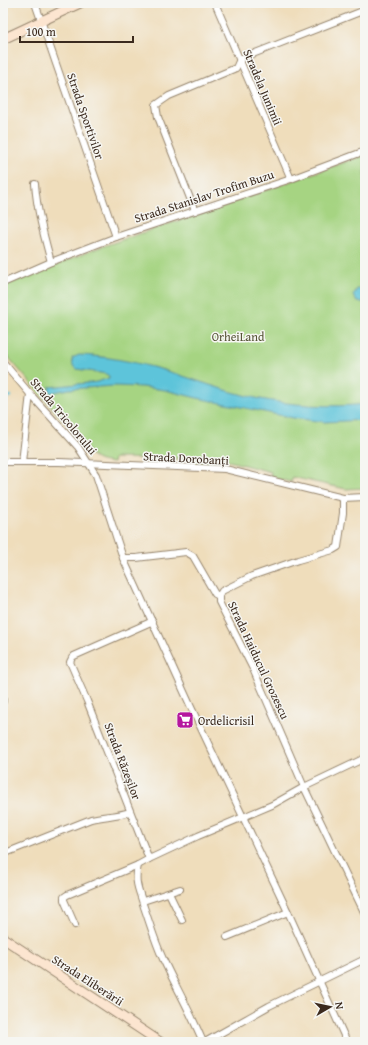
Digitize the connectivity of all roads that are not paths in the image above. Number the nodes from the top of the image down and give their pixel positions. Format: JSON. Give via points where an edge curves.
{"nodes":[{"id":1,"x":35,"y":3,"type":"edge"},
{"id":2,"x":80,"y":3,"type":"edge"},
{"id":3,"x":216,"y":3,"type":"edge"},
{"id":4,"x":365,"y":10,"type":"edge"},
{"id":5,"x":41,"y":20,"type":"junction"},
{"id":6,"x":3,"y":39,"type":"edge"},
{"id":7,"x":240,"y":59,"type":"junction"},
{"id":8,"x":365,"y":151,"type":"edge"},
{"id":9,"x":291,"y":179,"type":"junction"},
{"id":10,"x":35,"y":184,"type":"dead end"},
{"id":11,"x":195,"y":211,"type":"junction"},
{"id":12,"x":116,"y":237,"type":"junction"},
{"id":13,"x":51,"y":262,"type":"junction"},
{"id":14,"x":3,"y":282,"type":"edge"},
{"id":15,"x":3,"y":362,"type":"edge"},
{"id":16,"x":30,"y":394,"type":"junction"},
{"id":17,"x":3,"y":462,"type":"edge"},
{"id":18,"x":22,"y":462,"type":"junction"},
{"id":19,"x":90,"y":464,"type":"junction"},
{"id":20,"x":365,"y":497,"type":"edge"},
{"id":21,"x":343,"y":498,"type":"junction"},
{"id":22,"x":123,"y":558,"type":"junction"},
{"id":23,"x":220,"y":596,"type":"junction"},
{"id":24,"x":153,"y":621,"type":"junction"},
{"id":25,"x":3,"y":694,"type":"edge"},
{"id":26,"x":3,"y":701,"type":"edge"},
{"id":27,"x":365,"y":758,"type":"edge"},
{"id":28,"x":304,"y":787,"type":"junction"},
{"id":29,"x":130,"y":812,"type":"junction"},
{"id":30,"x":243,"y":817,"type":"junction"},
{"id":31,"x":3,"y":854,"type":"edge"},
{"id":32,"x":149,"y":859,"type":"junction"},
{"id":33,"x":138,"y":865,"type":"junction"},
{"id":34,"x":180,"y":889,"type":"dead end"},
{"id":35,"x":168,"y":892,"type":"junction"},
{"id":36,"x":143,"y":901,"type":"junction"},
{"id":37,"x":288,"y":912,"type":"junction"},
{"id":38,"x":365,"y":914,"type":"edge"},
{"id":39,"x":182,"y":920,"type":"dead end"},
{"id":40,"x":75,"y":925,"type":"dead end"},
{"id":41,"x":227,"y":937,"type":"dead end"},
{"id":42,"x":3,"y":938,"type":"edge"},
{"id":43,"x":365,"y":959,"type":"edge"},
{"id":44,"x":319,"y":983,"type":"junction"},
{"id":45,"x":160,"y":1042,"type":"edge"},
{"id":46,"x":204,"y":1042,"type":"edge"},
{"id":47,"x":346,"y":1042,"type":"edge"}],
"edges":[{"from":1,"to":5,"type":"street","name":"Strada Sportivilor"},
{"from":2,"to":5,"type":"street"},
{"from":3,"to":7,"type":"street","name":"Stradela Junimii"},
{"from":4,"to":7,"type":"street"},
{"from":5,"to":6,"type":"street"},
{"from":5,"to":12,"type":"street","name":"Strada Sportivilor"},
{"from":7,"to":9,"type":"street","name":"Stradela Junimii"},
{"from":7,"to":11,"type":"street","via":[[236,68],[170,96],[156,105],[158,117]]},
{"from":8,"to":9,"type":"street","name":"Strada Stanislav Trofim Buzu"},
{"from":9,"to":11,"type":"street","name":"Strada Stanislav Trofim Buzu"},
{"from":10,"to":13,"type":"street","via":[[40,222]]},
{"from":11,"to":12,"type":"street","name":"Strada Stanislav Trofim Buzu"},
{"from":12,"to":13,"type":"street","name":"Strada Stanislav Trofim Buzu"},
{"from":13,"to":14,"type":"street","name":"Strada Stanislav Trofim Buzu"},
{"from":15,"to":16,"type":"street","name":"Strada Tricolorului"},
{"from":16,"to":18,"type":"street"},
{"from":16,"to":19,"type":"street","name":"Strada Tricolorului"},
{"from":17,"to":18,"type":"street","name":"Strada Dorobanți"},
{"from":18,"to":19,"type":"street","name":"Strada Dorobanți"},
{"from":19,"to":21,"type":"street","name":"Strada Dorobanți","via":[[225,470]]},
{"from":19,"to":22,"type":"street","name":"Strada Tricolorului","via":[[96,475]]},
{"from":20,"to":21,"type":"street","name":"Strada Dorobanți"},
{"from":21,"to":23,"type":"street","name":"Strada Haiducul Grozescu","via":[[338,547],[252,576],[222,591]]},
{"from":22,"to":23,"type":"street","via":[[189,553],[215,594]]},
{"from":22,"to":24,"type":"street","name":"Strada Tricolorului"},
{"from":23,"to":28,"type":"street","name":"Strada Haiducul Grozescu","via":[[219,602],[256,676]]},
{"from":24,"to":29,"type":"street","name":"Strada Răzeșilor","via":[[70,660]]},
{"from":24,"to":30,"type":"street","name":"Strada Tricolorului"},
{"from":25,"to":26,"type":"street"},
{"from":27,"to":28,"type":"street"},
{"from":28,"to":30,"type":"street"},
{"from":28,"to":38,"type":"street","name":"Strada Haiducul Grozescu"},
{"from":29,"to":31,"type":"street","via":[[91,819]]},
{"from":29,"to":32,"type":"street","name":"Strada Răzeșilor"},
{"from":30,"to":32,"type":"street"},
{"from":30,"to":37,"type":"street","name":"Strada Tricolorului"},
{"from":32,"to":33,"type":"street"},
{"from":33,"to":36,"type":"street","via":[[136,885]]},
{"from":33,"to":40,"type":"street","via":[[64,897]]},
{"from":34,"to":35,"type":"street"},
{"from":35,"to":36,"type":"street"},
{"from":35,"to":39,"type":"street"},
{"from":36,"to":46,"type":"street","via":[[162,957]]},
{"from":37,"to":41,"type":"street"},
{"from":37,"to":44,"type":"street","name":"Strada Tricolorului"},
{"from":42,"to":45,"type":"street","name":"Strada Eliberării"},
{"from":43,"to":44,"type":"street"},
{"from":44,"to":46,"type":"street","via":[[269,1006]]},
{"from":44,"to":47,"type":"street","name":"Strada Tricolorului"}]}
